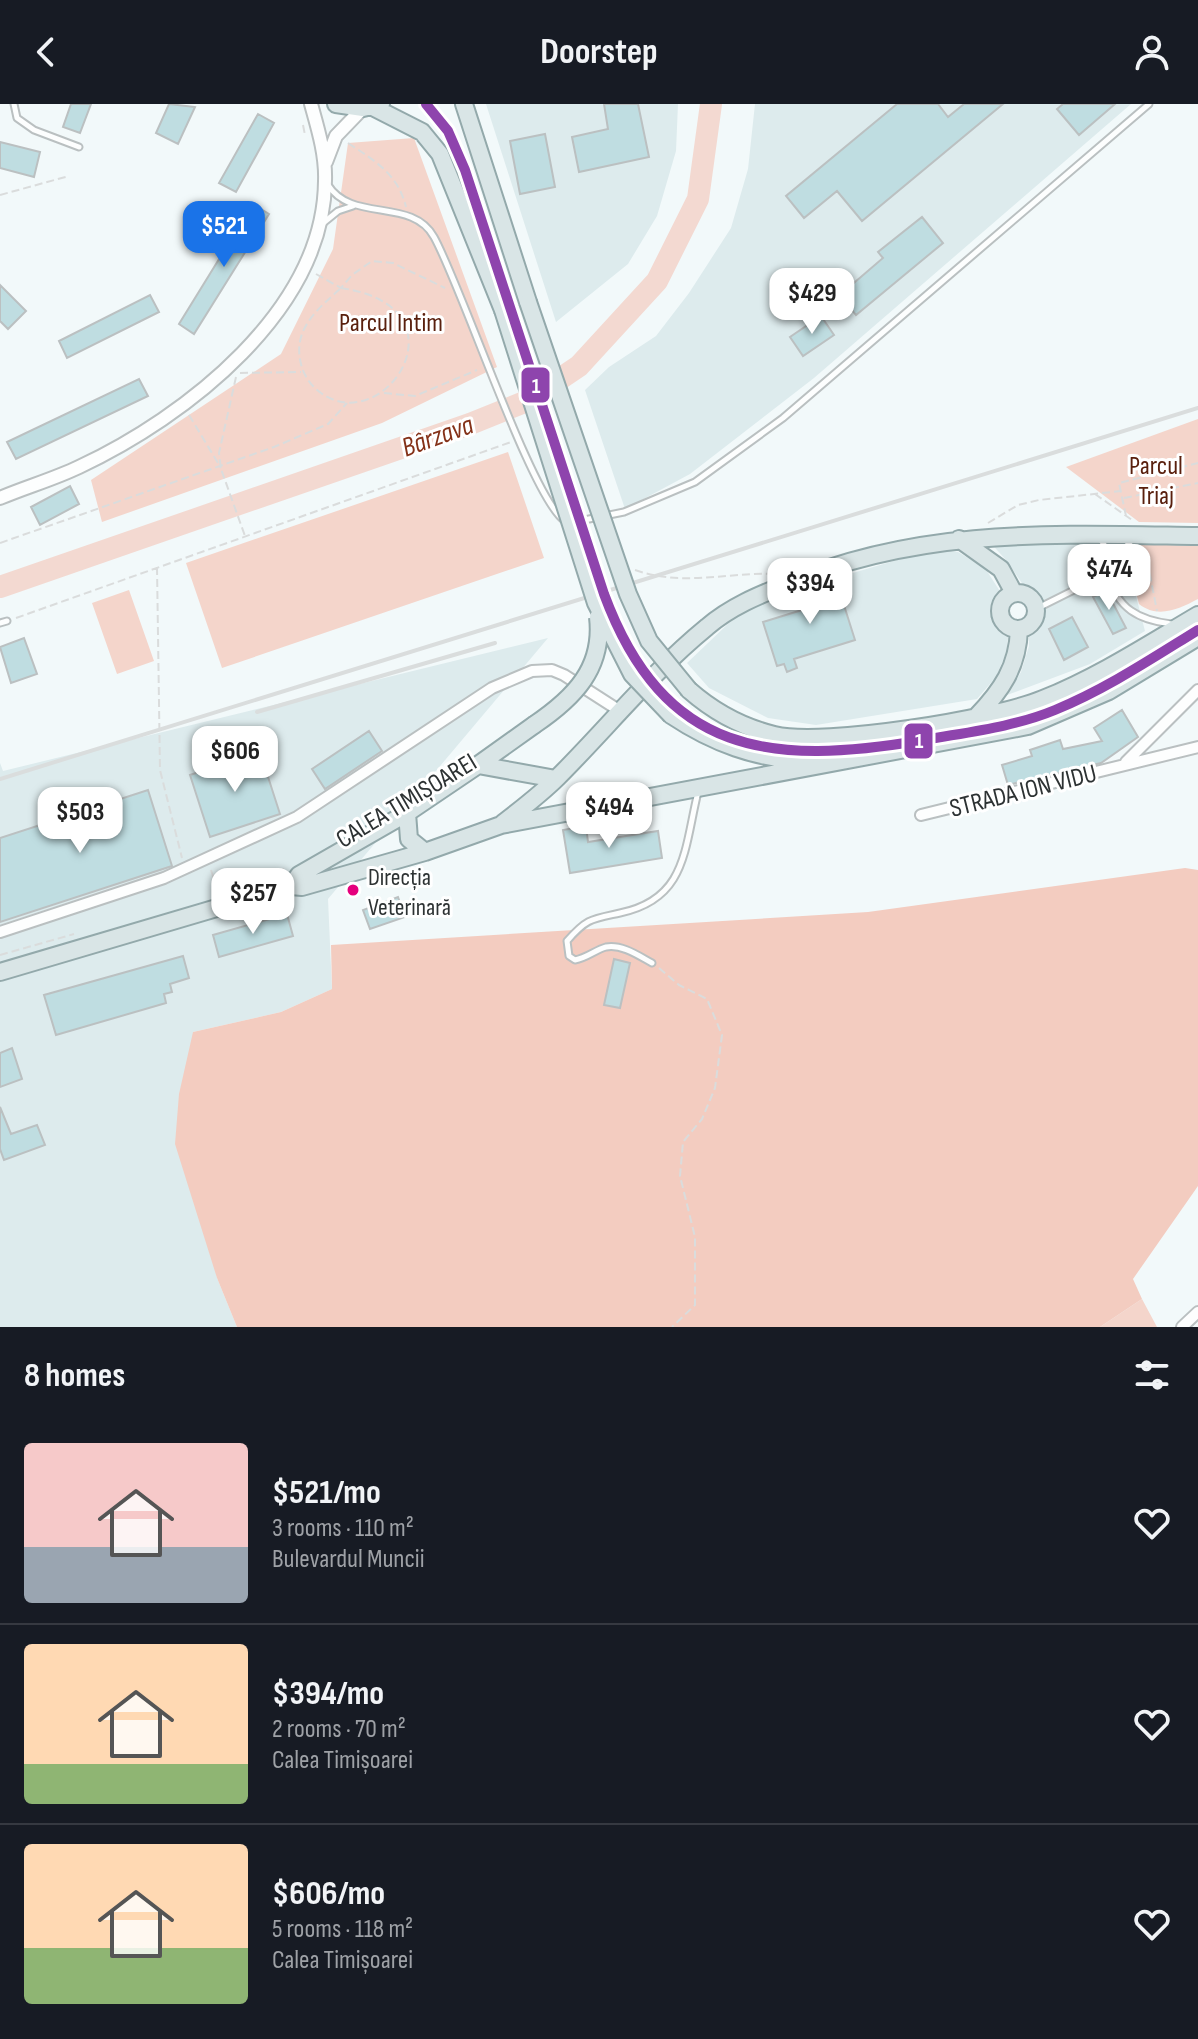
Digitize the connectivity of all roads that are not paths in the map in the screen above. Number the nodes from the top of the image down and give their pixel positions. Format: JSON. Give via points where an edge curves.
{"nodes":[{"id":1,"x":14,"y":104,"type":"edge"},
{"id":2,"x":311,"y":104,"type":"edge"},
{"id":3,"x":336,"y":104,"type":"edge"},
{"id":4,"x":456,"y":104,"type":"edge"},
{"id":5,"x":464,"y":104,"type":"edge"},
{"id":6,"x":1149,"y":104,"type":"edge"},
{"id":7,"x":372,"y":106,"type":"edge"},
{"id":8,"x":79,"y":147,"type":"dead end"},
{"id":9,"x":480,"y":160,"type":"junction"},
{"id":10,"x":324,"y":165,"type":"junction"},
{"id":11,"x":325,"y":181,"type":"junction"},
{"id":12,"x":353,"y":206,"type":"junction"},
{"id":13,"x":319,"y":228,"type":"junction"},
{"id":14,"x":0,"y":498,"type":"edge"},
{"id":15,"x":1095,"y":535,"type":"junction"},
{"id":16,"x":1139,"y":535,"type":"junction"},
{"id":17,"x":1198,"y":536,"type":"edge"},
{"id":18,"x":957,"y":538,"type":"junction"},
{"id":19,"x":1108,"y":573,"type":"junction"},
{"id":20,"x":1014,"y":593,"type":"junction"},
{"id":21,"x":596,"y":603,"type":"junction"},
{"id":22,"x":1036,"y":609,"type":"junction"},
{"id":23,"x":1198,"y":615,"type":"edge"},
{"id":24,"x":7,"y":621,"type":"road end"},
{"id":25,"x":0,"y":623,"type":"edge"},
{"id":26,"x":1180,"y":626,"type":"junction"},
{"id":27,"x":1019,"y":629,"type":"junction"},
{"id":28,"x":1198,"y":637,"type":"edge"},
{"id":29,"x":1198,"y":690,"type":"edge"},
{"id":30,"x":620,"y":711,"type":"junction"},
{"id":31,"x":976,"y":717,"type":"junction"},
{"id":32,"x":1198,"y":747,"type":"edge"},
{"id":33,"x":833,"y":761,"type":"junction"},
{"id":34,"x":1125,"y":763,"type":"junction"},
{"id":35,"x":478,"y":765,"type":"junction"},
{"id":36,"x":528,"y":774,"type":"junction"},
{"id":37,"x":556,"y":779,"type":"junction"},
{"id":38,"x":699,"y":787,"type":"junction"},
{"id":39,"x":534,"y":797,"type":"junction"},
{"id":40,"x":407,"y":813,"type":"junction"},
{"id":41,"x":921,"y":815,"type":"dead end"},
{"id":42,"x":501,"y":825,"type":"junction"},
{"id":43,"x":425,"y":852,"type":"junction"},
{"id":44,"x":291,"y":886,"type":"junction"},
{"id":45,"x":0,"y":932,"type":"edge"},
{"id":46,"x":652,"y":963,"type":"road end"},
{"id":47,"x":0,"y":972,"type":"edge"},
{"id":48,"x":1198,"y":1312,"type":"edge"},
{"id":49,"x":1182,"y":1327,"type":"edge"}],
"edges":[{"from":1,"to":8,"type":"lane","via":[[17,118],[34,130]]},
{"from":2,"to":10,"type":"street"},
{"from":3,"to":7,"type":"main road"},
{"from":4,"to":9,"type":"main road"},
{"from":5,"to":9,"type":"main road"},
{"from":6,"to":12,"type":"lane","via":[[783,418],[695,482],[582,523],[562,521],[540,488],[432,233],[408,216]]},
{"from":7,"to":10,"type":"street","via":[[336,136]]},
{"from":7,"to":21,"type":"main road","bridge":true,"via":[[422,132],[440,154],[503,310]]},
{"from":9,"to":31,"type":"main road","bridge":true,"via":[[628,594],[649,641],[689,690],[732,720],[791,738],[818,739]]},
{"from":10,"to":11,"type":"street"},
{"from":11,"to":12,"type":"lane"},
{"from":11,"to":13,"type":"street"},
{"from":12,"to":13,"type":"lane"},
{"from":13,"to":14,"type":"street","via":[[306,268],[278,310],[219,375],[165,417],[80,466]]},
{"from":15,"to":16,"type":"main road","name":"CALEA TIMIȘOAREI"},
{"from":15,"to":18,"type":"main road","name":"CALEA TIMIȘOAREI"},
{"from":15,"to":19,"type":"lane","via":[[1109,555]]},
{"from":16,"to":17,"type":"main road","name":"CALEA TIMIȘOAREI"},
{"from":16,"to":19,"type":"lane","via":[[1115,558]]},
{"from":18,"to":20,"type":"main road","via":[[995,563]]},
{"from":18,"to":30,"type":"main road","name":"CALEA TIMIȘOAREI","via":[[845,562],[758,596],[709,625]]},
{"from":19,"to":22,"type":"lane"},
{"from":19,"to":26,"type":"lane","via":[[1126,610]]},
{"from":20,"to":22,"type":"main road","via":[[1029,596]]},
{"from":20,"to":27,"type":"main road","via":[[1003,601],[1000,614],[1008,627]]},
{"from":21,"to":33,"type":"main road","bridge":true,"via":[[632,674],[671,715],[743,752],[792,761]]},
{"from":21,"to":35,"type":"main road","name":"CALEA TIMIȘOAREI","bridge":true,"via":[[599,638],[592,669],[567,701]]},
{"from":22,"to":27,"type":"main road","via":[[1031,624]]},
{"from":23,"to":26,"type":"main road"},
{"from":24,"to":25,"type":"lane"},
{"from":26,"to":31,"type":"main road","via":[[1070,688],[1017,709]]},
{"from":27,"to":31,"type":"main road","via":[[1007,680]]},
{"from":28,"to":33,"type":"main road","name":"CALEA TIMIȘOAREI","via":[[1109,691],[1028,726]]},
{"from":29,"to":34,"type":"street","name":"STRADA ION VIDU"},
{"from":30,"to":37,"type":"main road","name":"CALEA TIMIȘOAREI"},
{"from":30,"to":45,"type":"street","via":[[564,675],[532,671],[492,688],[314,809],[184,868]]},
{"from":32,"to":34,"type":"street","name":"STRADA ION VIDU"},
{"from":33,"to":38,"type":"main road","name":"CALEA TIMIȘOAREI"},
{"from":34,"to":41,"type":"street","name":"STRADA ION VIDU"},
{"from":35,"to":36,"type":"main road","name":"CALEA TIMIȘOAREI"},
{"from":35,"to":40,"type":"main road","name":"CALEA TIMIȘOAREI"},
{"from":36,"to":37,"type":"main road","name":"CALEA TIMIȘOAREI"},
{"from":36,"to":39,"type":"main road"},
{"from":37,"to":39,"type":"main road","name":"CALEA TIMIȘOAREI"},
{"from":38,"to":42,"type":"main road","name":"CALEA TIMIȘOAREI"},
{"from":38,"to":46,"type":"lane","via":[[671,888],[655,902],[583,922],[567,941],[575,960],[590,958],[605,947],[624,949]]},
{"from":39,"to":42,"type":"main road","name":"CALEA TIMIȘOAREI"},
{"from":40,"to":43,"type":"main road","via":[[409,839]]},
{"from":40,"to":44,"type":"main road","name":"CALEA TIMIȘOAREI","via":[[299,875]]},
{"from":42,"to":43,"type":"main road","name":"CALEA TIMIȘOAREI"},
{"from":43,"to":44,"type":"main road","name":"CALEA TIMIȘOAREI"},
{"from":44,"to":47,"type":"main road","name":"CALEA TIMIȘOAREI"},
{"from":48,"to":49,"type":"street"}]}
